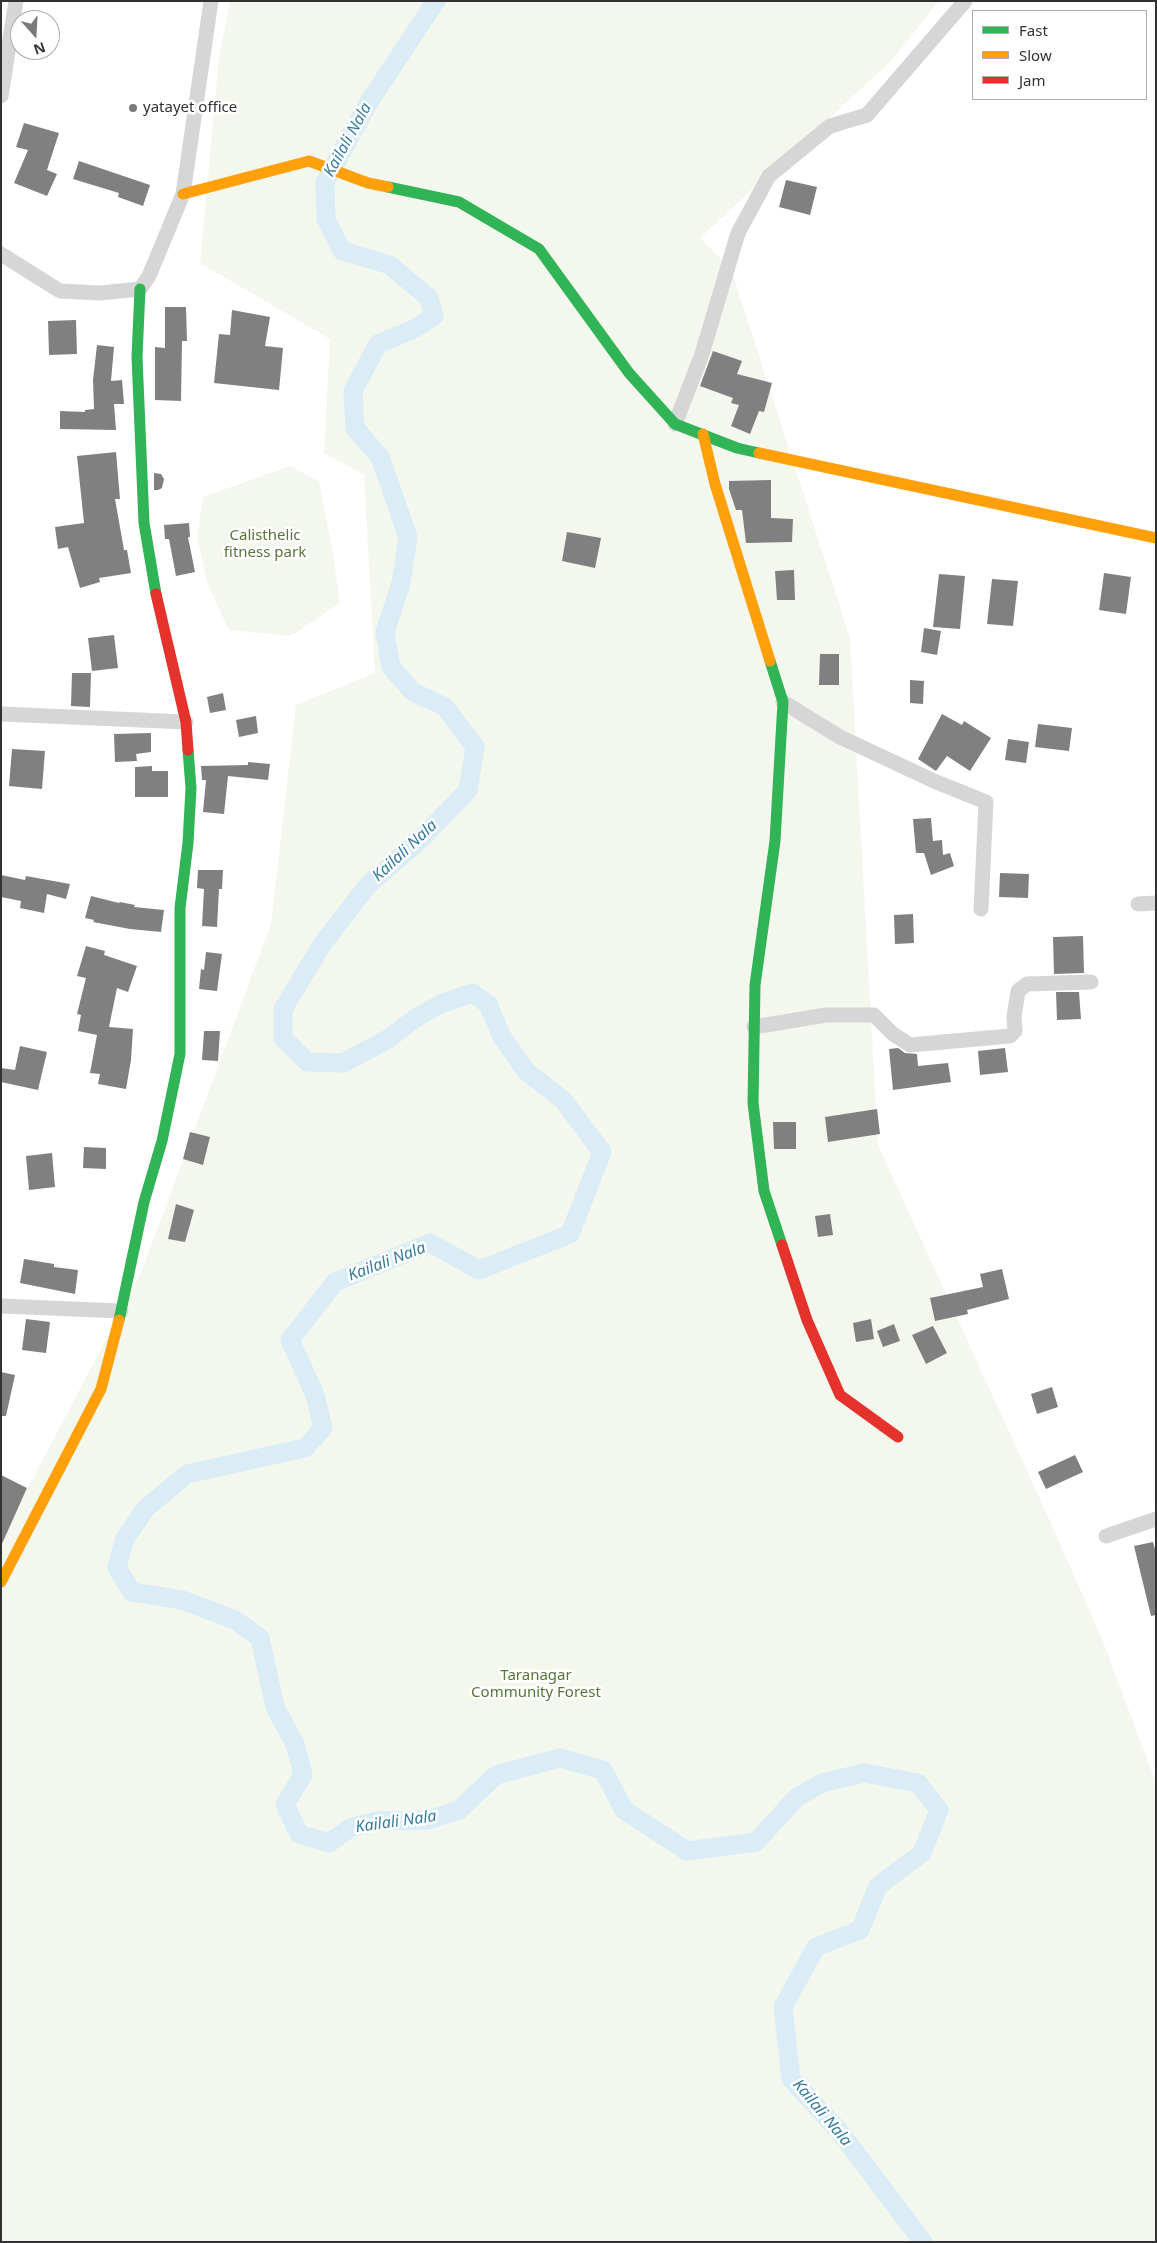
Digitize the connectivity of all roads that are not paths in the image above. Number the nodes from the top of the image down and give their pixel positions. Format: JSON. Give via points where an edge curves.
{"nodes":[{"id":1,"x":16,"y":1,"type":"edge"},
{"id":2,"x":211,"y":1,"type":"edge"},
{"id":3,"x":966,"y":1,"type":"edge"},
{"id":4,"x":1,"y":96,"type":"edge"},
{"id":5,"x":183,"y":194,"type":"junction"},
{"id":6,"x":1,"y":254,"type":"edge"},
{"id":7,"x":140,"y":289,"type":"junction"},
{"id":8,"x":675,"y":424,"type":"junction"},
{"id":9,"x":703,"y":434,"type":"junction"},
{"id":10,"x":1156,"y":538,"type":"edge"},
{"id":11,"x":783,"y":702,"type":"junction"},
{"id":12,"x":1,"y":714,"type":"edge"},
{"id":13,"x":186,"y":722,"type":"junction"},
{"id":14,"x":1156,"y":903,"type":"edge"},
{"id":15,"x":1138,"y":904,"type":"dead end"},
{"id":16,"x":981,"y":909,"type":"dead end"},
{"id":17,"x":1091,"y":982,"type":"dead end"},
{"id":18,"x":754,"y":1026,"type":"junction"},
{"id":19,"x":1,"y":1306,"type":"edge"},
{"id":20,"x":120,"y":1311,"type":"junction"},
{"id":21,"x":898,"y":1437,"type":"dead end"},
{"id":22,"x":1156,"y":1519,"type":"edge"},
{"id":23,"x":1106,"y":1536,"type":"dead end"},
{"id":24,"x":1,"y":1582,"type":"edge"}],
"edges":[{"from":1,"to":4,"type":"street"},
{"from":2,"to":5,"type":"street"},
{"from":3,"to":8,"type":"street","via":[[867,115],[830,126],[769,176],[738,232],[702,354]]},
{"from":5,"to":7,"type":"street","via":[[149,276]]},
{"from":5,"to":8,"type":"street","via":[[310,161],[368,183],[459,202],[539,249],[629,373]]},
{"from":6,"to":7,"type":"street","via":[[60,291],[100,293]]},
{"from":7,"to":13,"type":"street","via":[[137,357],[144,523],[156,593]]},
{"from":8,"to":9,"type":"street"},
{"from":9,"to":10,"type":"street","via":[[737,448]]},
{"from":9,"to":11,"type":"street","via":[[715,484]]},
{"from":11,"to":16,"type":"street","via":[[840,737],[986,802]]},
{"from":11,"to":18,"type":"street","via":[[775,841],[755,985]]},
{"from":12,"to":13,"type":"street"},
{"from":13,"to":20,"type":"street","via":[[191,788],[180,908],[180,1054]]},
{"from":14,"to":15,"type":"street"},
{"from":17,"to":18,"type":"street","via":[[1027,984],[1018,991],[1015,1031],[1010,1036],[910,1044],[893,1034],[874,1015],[826,1015]]},
{"from":18,"to":21,"type":"street","via":[[752,1103],[764,1191],[807,1320],[840,1395]]},
{"from":19,"to":20,"type":"street"},
{"from":20,"to":24,"type":"street","via":[[101,1389]]},
{"from":22,"to":23,"type":"street"}]}
